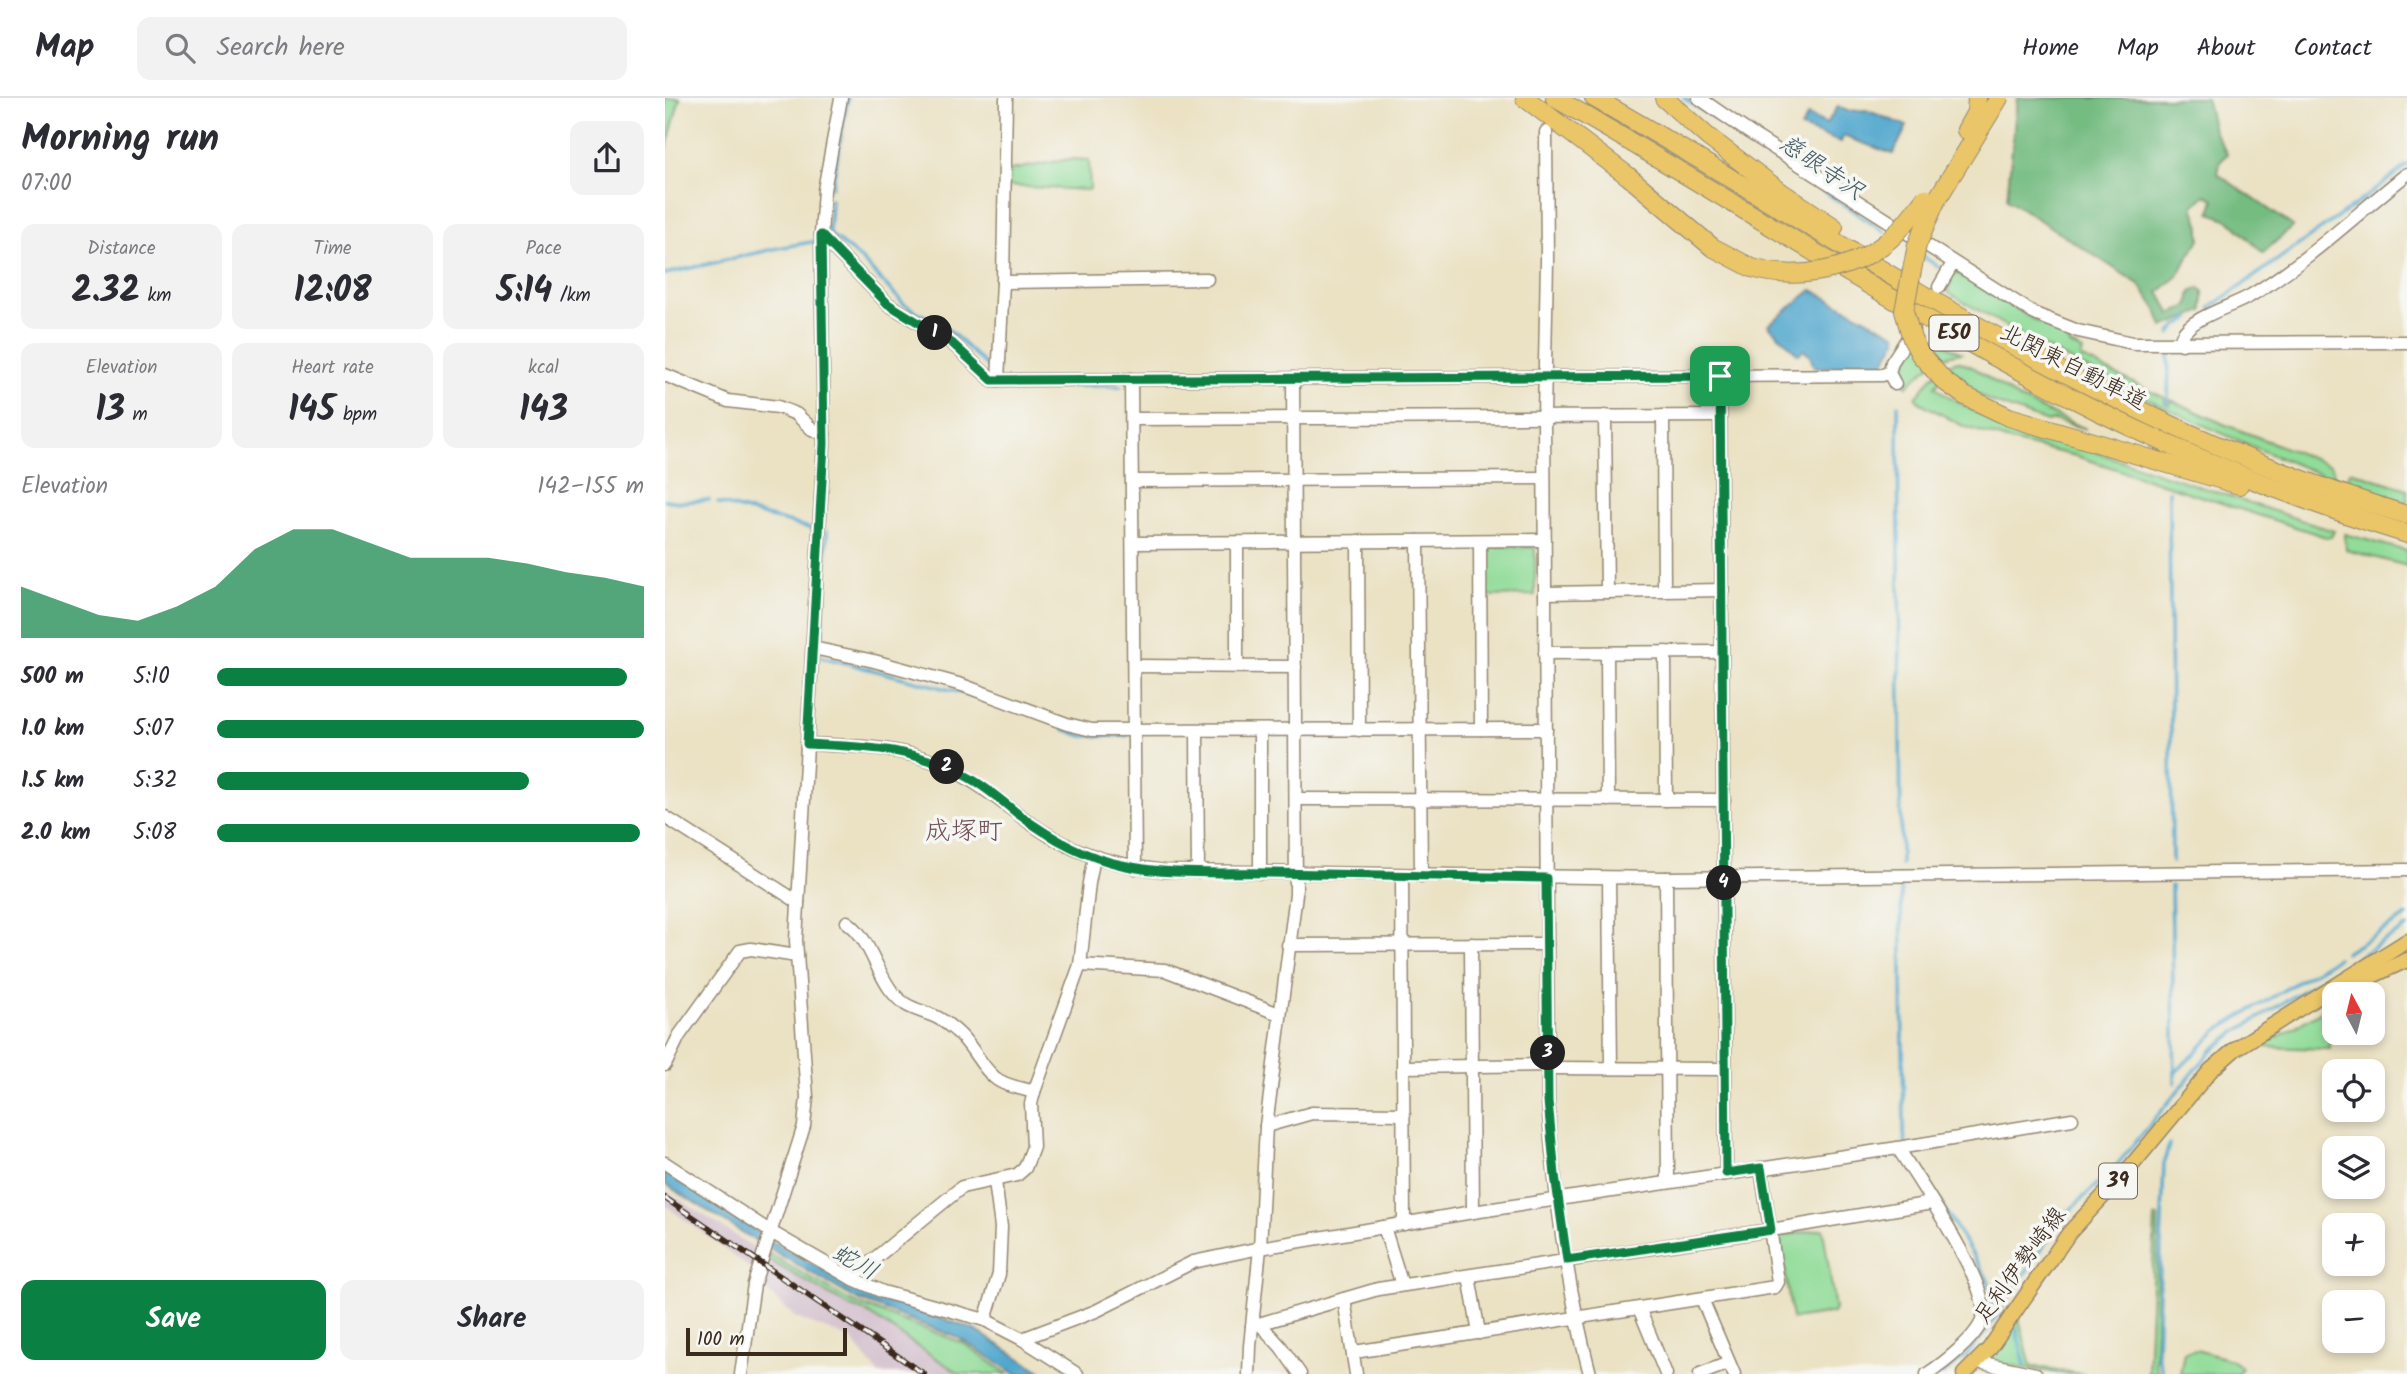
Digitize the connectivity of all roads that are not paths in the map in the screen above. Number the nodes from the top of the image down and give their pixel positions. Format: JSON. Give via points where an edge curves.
{"nodes":[{"id":1,"x":841,"y":98,"type":"edge"},
{"id":2,"x":1006,"y":98,"type":"edge"},
{"id":3,"x":1525,"y":98,"type":"edge"},
{"id":4,"x":1556,"y":98,"type":"edge"},
{"id":5,"x":1594,"y":98,"type":"edge"},
{"id":6,"x":1664,"y":98,"type":"edge"},
{"id":7,"x":1699,"y":98,"type":"edge"},
{"id":8,"x":1977,"y":98,"type":"edge"},
{"id":9,"x":1999,"y":98,"type":"edge"},
{"id":10,"x":1546,"y":132,"type":"dead end"},
{"id":11,"x":2407,"y":174,"type":"edge"},
{"id":12,"x":1930,"y":199,"type":"junction"},
{"id":13,"x":821,"y":235,"type":"junction"},
{"id":14,"x":1953,"y":263,"type":"junction"},
{"id":15,"x":1207,"y":279,"type":"dead end"},
{"id":16,"x":1003,"y":282,"type":"junction"},
{"id":17,"x":1939,"y":287,"type":"dead end"},
{"id":18,"x":1920,"y":292,"type":"junction"},
{"id":19,"x":1916,"y":327,"type":"dead end"},
{"id":20,"x":2407,"y":342,"type":"edge"},
{"id":21,"x":2182,"y":344,"type":"junction"},
{"id":22,"x":665,"y":375,"type":"edge"},
{"id":23,"x":1720,"y":376,"type":"junction"},
{"id":24,"x":1544,"y":377,"type":"junction"},
{"id":25,"x":1293,"y":378,"type":"junction"},
{"id":26,"x":1131,"y":379,"type":"junction"},
{"id":27,"x":998,"y":380,"type":"junction"},
{"id":28,"x":1605,"y":416,"type":"junction"},
{"id":29,"x":1663,"y":416,"type":"junction"},
{"id":30,"x":1720,"y":416,"type":"junction"},
{"id":31,"x":1543,"y":417,"type":"junction"},
{"id":32,"x":1294,"y":418,"type":"junction"},
{"id":33,"x":1132,"y":419,"type":"junction"},
{"id":34,"x":824,"y":434,"type":"junction"},
{"id":35,"x":1544,"y":478,"type":"junction"},
{"id":36,"x":1294,"y":480,"type":"junction"},
{"id":37,"x":1133,"y":481,"type":"junction"},
{"id":38,"x":2407,"y":515,"type":"edge"},
{"id":39,"x":2374,"y":524,"type":"junction"},
{"id":40,"x":2407,"y":534,"type":"edge"},
{"id":41,"x":1545,"y":540,"type":"junction"},
{"id":42,"x":1358,"y":541,"type":"junction"},
{"id":43,"x":1418,"y":541,"type":"junction"},
{"id":44,"x":1480,"y":541,"type":"junction"},
{"id":45,"x":1237,"y":542,"type":"junction"},
{"id":46,"x":1294,"y":542,"type":"junction"},
{"id":47,"x":1133,"y":543,"type":"junction"},
{"id":48,"x":1723,"y":590,"type":"junction"},
{"id":49,"x":1664,"y":591,"type":"junction"},
{"id":50,"x":1607,"y":592,"type":"junction"},
{"id":51,"x":1545,"y":593,"type":"junction"},
{"id":52,"x":813,"y":648,"type":"junction"},
{"id":53,"x":1665,"y":652,"type":"junction"},
{"id":54,"x":1721,"y":652,"type":"junction"},
{"id":55,"x":1545,"y":653,"type":"junction"},
{"id":56,"x":1607,"y":653,"type":"junction"},
{"id":57,"x":1134,"y":666,"type":"junction"},
{"id":58,"x":1237,"y":666,"type":"junction"},
{"id":59,"x":1295,"y":667,"type":"junction"},
{"id":60,"x":1481,"y":729,"type":"junction"},
{"id":61,"x":1546,"y":729,"type":"junction"},
{"id":62,"x":1296,"y":730,"type":"junction"},
{"id":63,"x":1359,"y":730,"type":"junction"},
{"id":64,"x":1420,"y":730,"type":"junction"},
{"id":65,"x":1197,"y":731,"type":"junction"},
{"id":66,"x":1260,"y":731,"type":"junction"},
{"id":67,"x":1135,"y":732,"type":"junction"},
{"id":68,"x":807,"y":744,"type":"junction"},
{"id":69,"x":1296,"y":799,"type":"junction"},
{"id":70,"x":1420,"y":800,"type":"junction"},
{"id":71,"x":1546,"y":800,"type":"junction"},
{"id":72,"x":1608,"y":800,"type":"junction"},
{"id":73,"x":1666,"y":800,"type":"junction"},
{"id":74,"x":1724,"y":800,"type":"junction"},
{"id":75,"x":665,"y":817,"type":"edge"},
{"id":76,"x":1094,"y":858,"type":"junction"},
{"id":77,"x":1135,"y":868,"type":"junction"},
{"id":78,"x":2407,"y":870,"type":"edge"},
{"id":79,"x":1198,"y":872,"type":"junction"},
{"id":80,"x":1260,"y":873,"type":"junction"},
{"id":81,"x":1296,"y":874,"type":"junction"},
{"id":82,"x":1402,"y":876,"type":"junction"},
{"id":83,"x":1421,"y":876,"type":"junction"},
{"id":84,"x":1724,"y":877,"type":"junction"},
{"id":85,"x":1546,"y":878,"type":"junction"},
{"id":86,"x":1609,"y":878,"type":"junction"},
{"id":87,"x":1666,"y":878,"type":"junction"},
{"id":88,"x":799,"y":902,"type":"junction"},
{"id":89,"x":847,"y":922,"type":"dead end"},
{"id":90,"x":2407,"y":941,"type":"edge"},
{"id":91,"x":1471,"y":944,"type":"junction"},
{"id":92,"x":1547,"y":944,"type":"junction"},
{"id":93,"x":1289,"y":945,"type":"junction"},
{"id":94,"x":1403,"y":945,"type":"junction"},
{"id":95,"x":797,"y":956,"type":"junction"},
{"id":96,"x":2407,"y":960,"type":"edge"},
{"id":97,"x":1080,"y":965,"type":"junction"},
{"id":98,"x":2295,"y":1012,"type":"junction"},
{"id":99,"x":1279,"y":1014,"type":"junction"},
{"id":100,"x":665,"y":1065,"type":"edge"},
{"id":101,"x":1472,"y":1066,"type":"junction"},
{"id":102,"x":1403,"y":1067,"type":"junction"},
{"id":103,"x":1548,"y":1067,"type":"junction"},
{"id":104,"x":1611,"y":1068,"type":"junction"},
{"id":105,"x":1668,"y":1068,"type":"junction"},
{"id":106,"x":1725,"y":1069,"type":"junction"},
{"id":107,"x":1034,"y":1092,"type":"junction"},
{"id":108,"x":1404,"y":1114,"type":"junction"},
{"id":109,"x":2071,"y":1119,"type":"dead end"},
{"id":110,"x":1266,"y":1126,"type":"junction"},
{"id":111,"x":1898,"y":1148,"type":"junction"},
{"id":112,"x":665,"y":1163,"type":"edge"},
{"id":113,"x":1761,"y":1168,"type":"junction"},
{"id":114,"x":1726,"y":1173,"type":"junction"},
{"id":115,"x":995,"y":1181,"type":"junction"},
{"id":116,"x":1668,"y":1182,"type":"junction"},
{"id":117,"x":1558,"y":1199,"type":"junction"},
{"id":118,"x":1932,"y":1203,"type":"junction"},
{"id":119,"x":1473,"y":1212,"type":"junction"},
{"id":120,"x":1404,"y":1224,"type":"junction"},
{"id":121,"x":1384,"y":1227,"type":"junction"},
{"id":122,"x":1771,"y":1230,"type":"junction"},
{"id":123,"x":770,"y":1234,"type":"junction"},
{"id":124,"x":1260,"y":1248,"type":"junction"},
{"id":125,"x":1567,"y":1260,"type":"junction"},
{"id":126,"x":1469,"y":1276,"type":"junction"},
{"id":127,"x":851,"y":1278,"type":"junction"},
{"id":128,"x":1402,"y":1285,"type":"junction"},
{"id":129,"x":1344,"y":1299,"type":"junction"},
{"id":130,"x":1702,"y":1299,"type":"junction"},
{"id":131,"x":1639,"y":1308,"type":"junction"},
{"id":132,"x":1576,"y":1317,"type":"junction"},
{"id":133,"x":985,"y":1320,"type":"junction"},
{"id":134,"x":1256,"y":1325,"type":"junction"},
{"id":135,"x":1479,"y":1333,"type":"junction"},
{"id":136,"x":1022,"y":1339,"type":"junction"},
{"id":137,"x":1354,"y":1352,"type":"junction"},
{"id":138,"x":1978,"y":1362,"type":"junction"},
{"id":139,"x":1731,"y":1368,"type":"edge"},
{"id":140,"x":741,"y":1374,"type":"edge"},
{"id":141,"x":1077,"y":1374,"type":"edge"},
{"id":142,"x":1249,"y":1374,"type":"edge"},
{"id":143,"x":1300,"y":1374,"type":"edge"},
{"id":144,"x":1356,"y":1374,"type":"edge"},
{"id":145,"x":1590,"y":1374,"type":"edge"},
{"id":146,"x":1666,"y":1374,"type":"edge"},
{"id":147,"x":1700,"y":1374,"type":"edge"},
{"id":148,"x":1927,"y":1374,"type":"edge"},
{"id":149,"x":1965,"y":1374,"type":"edge"},
{"id":150,"x":2036,"y":1374,"type":"edge"}],
"edges":[{"from":1,"to":13,"type":"street","via":[[824,190]]},
{"from":2,"to":16,"type":"street"},
{"from":3,"to":12,"type":"highway","bridge":true,"via":[[1712,247],[1752,268],[1796,274],[1856,261],[1889,241]]},
{"from":4,"to":39,"type":"highway","name":"北関東自動車道","number":"E50","via":[[1935,323],[2073,399],[2220,467]]},
{"from":5,"to":18,"type":"highway","name":"北関東自動車道","number":"E50"},
{"from":6,"to":18,"type":"highway","via":[[1781,192],[1882,258]]},
{"from":7,"to":14,"type":"street"},
{"from":8,"to":12,"type":"highway","via":[[1972,121]]},
{"from":9,"to":12,"type":"highway"},
{"from":10,"to":24,"type":"street"},
{"from":11,"to":21,"type":"street","via":[[2298,263],[2241,301],[2191,324]]},
{"from":12,"to":39,"type":"highway","bridge":true,"via":[[1904,311],[1920,354],[1944,381],[2009,417]]},
{"from":13,"to":27,"type":"street","via":[[888,304],[952,343],[992,380]]},
{"from":13,"to":34,"type":"street"},
{"from":14,"to":17,"type":"street"},
{"from":14,"to":21,"type":"street","via":[[2035,314],[2078,331],[2133,343]]},
{"from":15,"to":16,"type":"street"},
{"from":16,"to":27,"type":"street"},
{"from":18,"to":38,"type":"highway","name":"北関東自動車道","number":"E50","via":[[2171,425],[2287,474]]},
{"from":19,"to":23,"type":"street","via":[[1892,362],[1892,379]]},
{"from":20,"to":21,"type":"street"},
{"from":22,"to":34,"type":"street","via":[[728,401],[778,407]]},
{"from":23,"to":24,"type":"street"},
{"from":23,"to":30,"type":"street"},
{"from":24,"to":25,"type":"street"},
{"from":24,"to":31,"type":"street"},
{"from":25,"to":26,"type":"street"},
{"from":25,"to":32,"type":"street"},
{"from":26,"to":27,"type":"street"},
{"from":26,"to":33,"type":"street"},
{"from":28,"to":29,"type":"street"},
{"from":28,"to":31,"type":"street"},
{"from":28,"to":50,"type":"street"},
{"from":29,"to":30,"type":"street"},
{"from":29,"to":49,"type":"street"},
{"from":30,"to":48,"type":"street"},
{"from":31,"to":32,"type":"street"},
{"from":31,"to":35,"type":"street"},
{"from":32,"to":33,"type":"street"},
{"from":32,"to":36,"type":"street"},
{"from":33,"to":37,"type":"street"},
{"from":34,"to":52,"type":"street"},
{"from":35,"to":36,"type":"street"},
{"from":35,"to":41,"type":"street"},
{"from":36,"to":37,"type":"street"},
{"from":36,"to":46,"type":"street"},
{"from":37,"to":47,"type":"street"},
{"from":39,"to":40,"type":"highway","name":"北関東自動車道","number":"E50"},
{"from":41,"to":44,"type":"street"},
{"from":41,"to":51,"type":"street"},
{"from":42,"to":43,"type":"street"},
{"from":42,"to":46,"type":"street"},
{"from":42,"to":63,"type":"street"},
{"from":43,"to":44,"type":"street"},
{"from":43,"to":64,"type":"street"},
{"from":44,"to":60,"type":"street"},
{"from":45,"to":46,"type":"street"},
{"from":45,"to":47,"type":"street"},
{"from":45,"to":58,"type":"street"},
{"from":46,"to":59,"type":"street"},
{"from":47,"to":57,"type":"street"},
{"from":48,"to":49,"type":"street"},
{"from":48,"to":54,"type":"street"},
{"from":49,"to":50,"type":"street"},
{"from":50,"to":51,"type":"street"},
{"from":51,"to":55,"type":"street"},
{"from":52,"to":67,"type":"street","via":[[962,685],[1080,729]]},
{"from":52,"to":68,"type":"street"},
{"from":53,"to":54,"type":"street"},
{"from":53,"to":56,"type":"street"},
{"from":53,"to":73,"type":"street"},
{"from":54,"to":74,"type":"street"},
{"from":55,"to":56,"type":"street"},
{"from":55,"to":61,"type":"street"},
{"from":56,"to":72,"type":"street"},
{"from":57,"to":58,"type":"street"},
{"from":57,"to":67,"type":"street"},
{"from":58,"to":59,"type":"street"},
{"from":59,"to":62,"type":"street"},
{"from":60,"to":61,"type":"street"},
{"from":60,"to":64,"type":"street"},
{"from":61,"to":71,"type":"street"},
{"from":62,"to":63,"type":"street"},
{"from":62,"to":66,"type":"street"},
{"from":62,"to":69,"type":"street"},
{"from":63,"to":64,"type":"street"},
{"from":64,"to":70,"type":"street"},
{"from":65,"to":66,"type":"street"},
{"from":65,"to":67,"type":"street"},
{"from":65,"to":79,"type":"street"},
{"from":66,"to":80,"type":"street"},
{"from":67,"to":77,"type":"street"},
{"from":68,"to":76,"type":"street","via":[[888,749],[944,765],[992,793],[1046,834]]},
{"from":68,"to":88,"type":"street"},
{"from":69,"to":70,"type":"street"},
{"from":69,"to":81,"type":"street"},
{"from":70,"to":71,"type":"street"},
{"from":70,"to":83,"type":"street"},
{"from":71,"to":72,"type":"street"},
{"from":71,"to":85,"type":"street"},
{"from":72,"to":73,"type":"street"},
{"from":73,"to":74,"type":"street"},
{"from":74,"to":84,"type":"street"},
{"from":75,"to":88,"type":"street"},
{"from":76,"to":77,"type":"street"},
{"from":76,"to":97,"type":"street"},
{"from":77,"to":79,"type":"street"},
{"from":78,"to":84,"type":"street"},
{"from":79,"to":80,"type":"street"},
{"from":80,"to":81,"type":"street"},
{"from":81,"to":82,"type":"street"},
{"from":81,"to":93,"type":"street"},
{"from":82,"to":83,"type":"street"},
{"from":82,"to":94,"type":"street"},
{"from":83,"to":85,"type":"street"},
{"from":84,"to":87,"type":"street"},
{"from":84,"to":106,"type":"street"},
{"from":85,"to":86,"type":"street"},
{"from":85,"to":92,"type":"street"},
{"from":86,"to":87,"type":"street"},
{"from":86,"to":104,"type":"street"},
{"from":87,"to":105,"type":"street"},
{"from":88,"to":95,"type":"street"},
{"from":89,"to":107,"type":"street","via":[[902,1002],[955,1030],[993,1077]]},
{"from":90,"to":98,"type":"main road","name":"足利伊勢崎線","number":"39"},
{"from":91,"to":92,"type":"street"},
{"from":91,"to":94,"type":"street"},
{"from":91,"to":101,"type":"street"},
{"from":92,"to":103,"type":"street"},
{"from":93,"to":94,"type":"street"},
{"from":93,"to":99,"type":"street"},
{"from":94,"to":102,"type":"street"},
{"from":95,"to":100,"type":"street","via":[[740,951],[679,1036]]},
{"from":95,"to":123,"type":"street","via":[[807,1097],[804,1126]]},
{"from":96,"to":98,"type":"main road","name":"足利伊勢崎線","number":"39"},
{"from":97,"to":99,"type":"street","via":[[1165,970]]},
{"from":97,"to":107,"type":"street"},
{"from":98,"to":138,"type":"main road","name":"足利伊勢崎線","number":"39","via":[[2235,1049],[2210,1071],[2058,1246]]},
{"from":99,"to":110,"type":"street"},
{"from":101,"to":102,"type":"street"},
{"from":101,"to":103,"type":"street"},
{"from":101,"to":119,"type":"street"},
{"from":102,"to":108,"type":"street"},
{"from":103,"to":104,"type":"street"},
{"from":103,"to":117,"type":"street"},
{"from":104,"to":105,"type":"street"},
{"from":105,"to":106,"type":"street"},
{"from":105,"to":116,"type":"street"},
{"from":106,"to":114,"type":"street"},
{"from":107,"to":115,"type":"street","via":[[1030,1158],[1017,1175]]},
{"from":108,"to":110,"type":"street","via":[[1312,1113]]},
{"from":108,"to":120,"type":"street"},
{"from":109,"to":111,"type":"street"},
{"from":110,"to":124,"type":"street"},
{"from":111,"to":113,"type":"street"},
{"from":111,"to":118,"type":"street"},
{"from":112,"to":123,"type":"street"},
{"from":113,"to":114,"type":"street"},
{"from":113,"to":122,"type":"street"},
{"from":114,"to":116,"type":"street"},
{"from":115,"to":127,"type":"street","via":[[962,1187]]},
{"from":115,"to":133,"type":"street","via":[[1001,1227],[999,1274]]},
{"from":116,"to":117,"type":"street"},
{"from":117,"to":119,"type":"street"},
{"from":117,"to":125,"type":"street"},
{"from":118,"to":122,"type":"street"},
{"from":118,"to":148,"type":"street","via":[[1977,1284],[1984,1315],[1961,1347]]},
{"from":119,"to":120,"type":"street"},
{"from":120,"to":121,"type":"street"},
{"from":121,"to":124,"type":"street"},
{"from":121,"to":128,"type":"street"},
{"from":122,"to":125,"type":"street"},
{"from":122,"to":130,"type":"street","via":[[1777,1285]]},
{"from":123,"to":127,"type":"street"},
{"from":123,"to":140,"type":"street","via":[[754,1284]]},
{"from":124,"to":134,"type":"street"},
{"from":124,"to":136,"type":"street","via":[[1193,1262],[1096,1311]]},
{"from":125,"to":126,"type":"street"},
{"from":125,"to":132,"type":"street"},
{"from":126,"to":128,"type":"street"},
{"from":126,"to":135,"type":"street"},
{"from":127,"to":133,"type":"street","via":[[883,1292]]},
{"from":128,"to":129,"type":"street"},
{"from":129,"to":134,"type":"street"},
{"from":129,"to":137,"type":"street"},
{"from":130,"to":131,"type":"street"},
{"from":130,"to":139,"type":"street"},
{"from":131,"to":132,"type":"street"},
{"from":131,"to":146,"type":"street"},
{"from":132,"to":135,"type":"street"},
{"from":132,"to":145,"type":"street"},
{"from":133,"to":136,"type":"street"},
{"from":134,"to":142,"type":"street"},
{"from":134,"to":143,"type":"street","via":[[1281,1347]]},
{"from":135,"to":137,"type":"street"},
{"from":136,"to":141,"type":"street"},
{"from":137,"to":144,"type":"street"},
{"from":138,"to":149,"type":"main road","name":"足利伊勢崎線","number":"39"},
{"from":138,"to":150,"type":"street"},
{"from":139,"to":147,"type":"street"}]}
